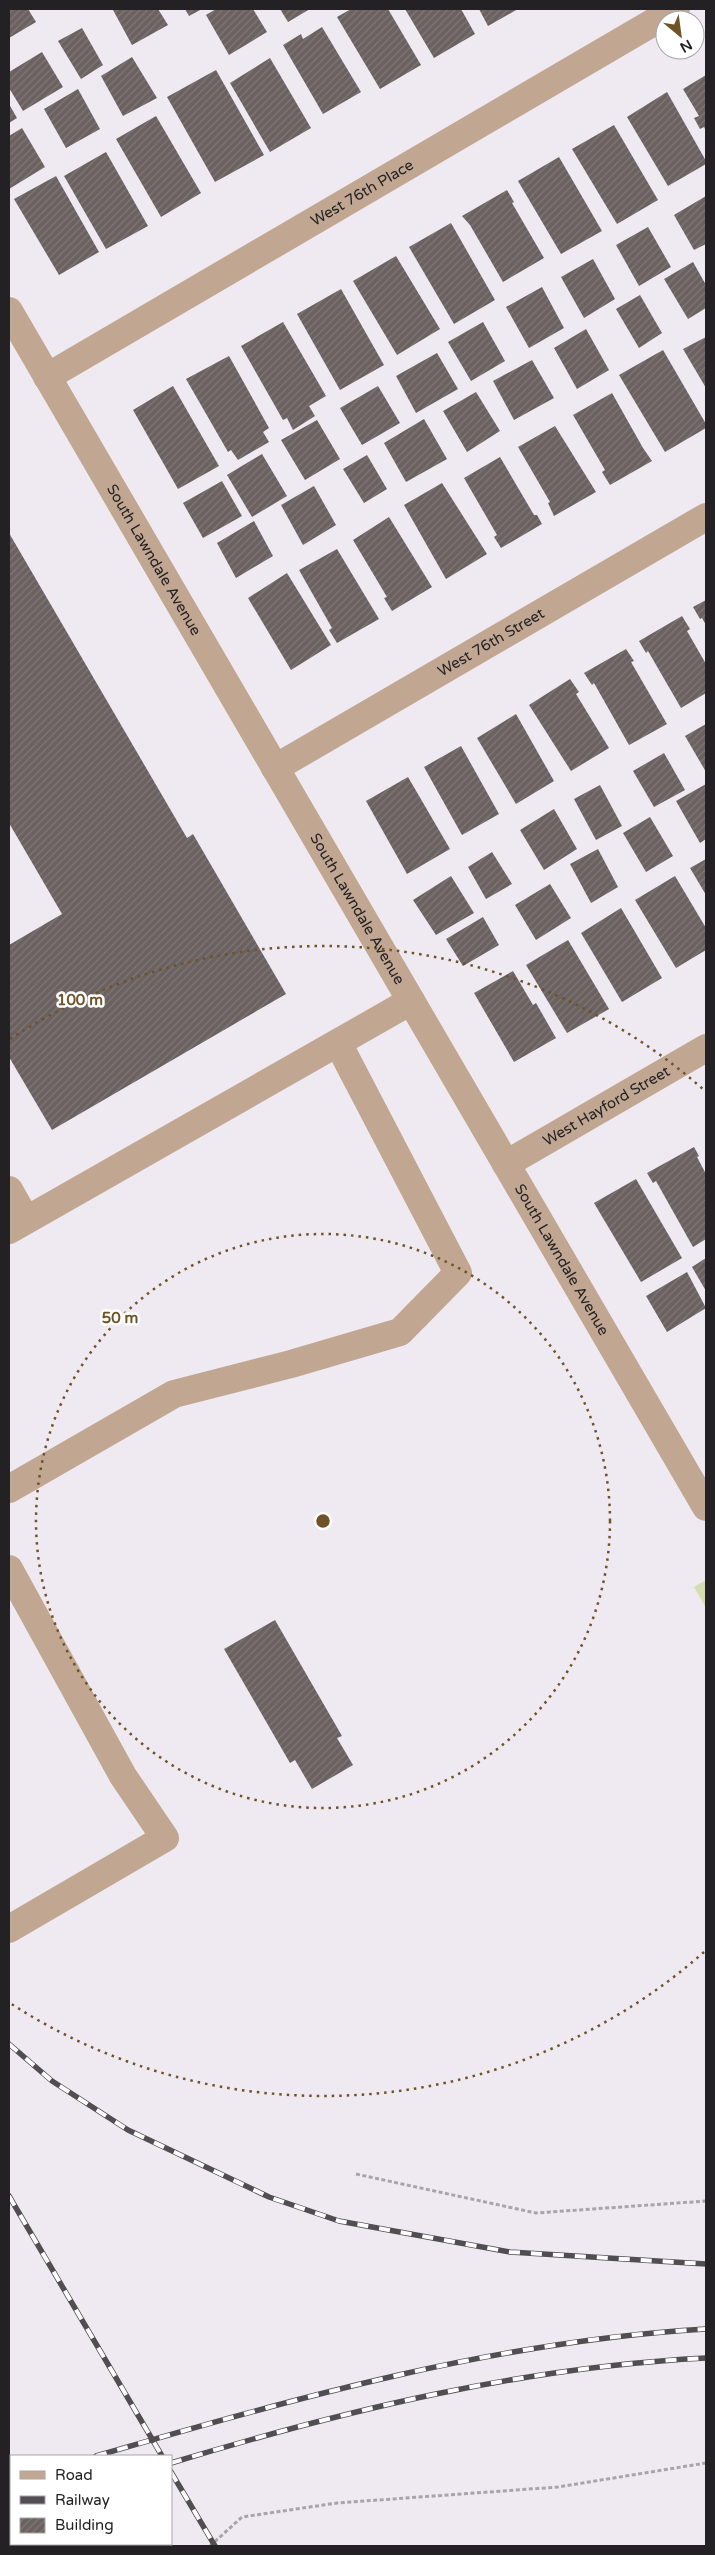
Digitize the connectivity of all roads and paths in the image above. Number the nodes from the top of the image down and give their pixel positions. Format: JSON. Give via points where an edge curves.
{"nodes":[{"id":1,"x":676,"y":9,"type":"edge"},
{"id":2,"x":9,"y":311,"type":"edge"},
{"id":3,"x":47,"y":377,"type":"junction"},
{"id":4,"x":706,"y":517,"type":"edge"},
{"id":5,"x":275,"y":768,"type":"junction"},
{"id":6,"x":411,"y":1001,"type":"junction"},
{"id":7,"x":338,"y":1043,"type":"junction"},
{"id":8,"x":706,"y":1048,"type":"edge"},
{"id":9,"x":506,"y":1164,"type":"junction"},
{"id":10,"x":9,"y":1190,"type":"edge"},
{"id":11,"x":17,"y":1225,"type":"edge"},
{"id":12,"x":9,"y":1489,"type":"edge"},
{"id":13,"x":706,"y":1507,"type":"edge"},
{"id":14,"x":9,"y":1568,"type":"edge"},
{"id":15,"x":9,"y":1929,"type":"edge"},
{"id":16,"x":356,"y":2174,"type":"dead end"},
{"id":17,"x":706,"y":2201,"type":"edge"},
{"id":18,"x":706,"y":2463,"type":"edge"},
{"id":19,"x":210,"y":2546,"type":"edge"}],
"edges":[{"from":1,"to":3,"type":"street","name":"West 76th Place"},
{"from":2,"to":3,"type":"street","name":"South Lawndale Avenue"},
{"from":3,"to":5,"type":"street","name":"South Lawndale Avenue"},
{"from":4,"to":5,"type":"street","name":"West 76th Street"},
{"from":5,"to":6,"type":"street","name":"South Lawndale Avenue"},
{"from":6,"to":7,"type":"street"},
{"from":6,"to":9,"type":"street","name":"South Lawndale Avenue"},
{"from":7,"to":11,"type":"street"},
{"from":7,"to":12,"type":"street","via":[[458,1273],[400,1332],[174,1394]]},
{"from":8,"to":9,"type":"street","name":"West Hayford Street"},
{"from":9,"to":13,"type":"street","name":"South Lawndale Avenue"},
{"from":10,"to":11,"type":"street"},
{"from":14,"to":15,"type":"street","via":[[123,1776],[165,1838]]},
{"from":16,"to":17,"type":"path","via":[[536,2213]]},
{"from":18,"to":19,"type":"path","via":[[558,2487],[338,2503],[242,2517]]}]}
